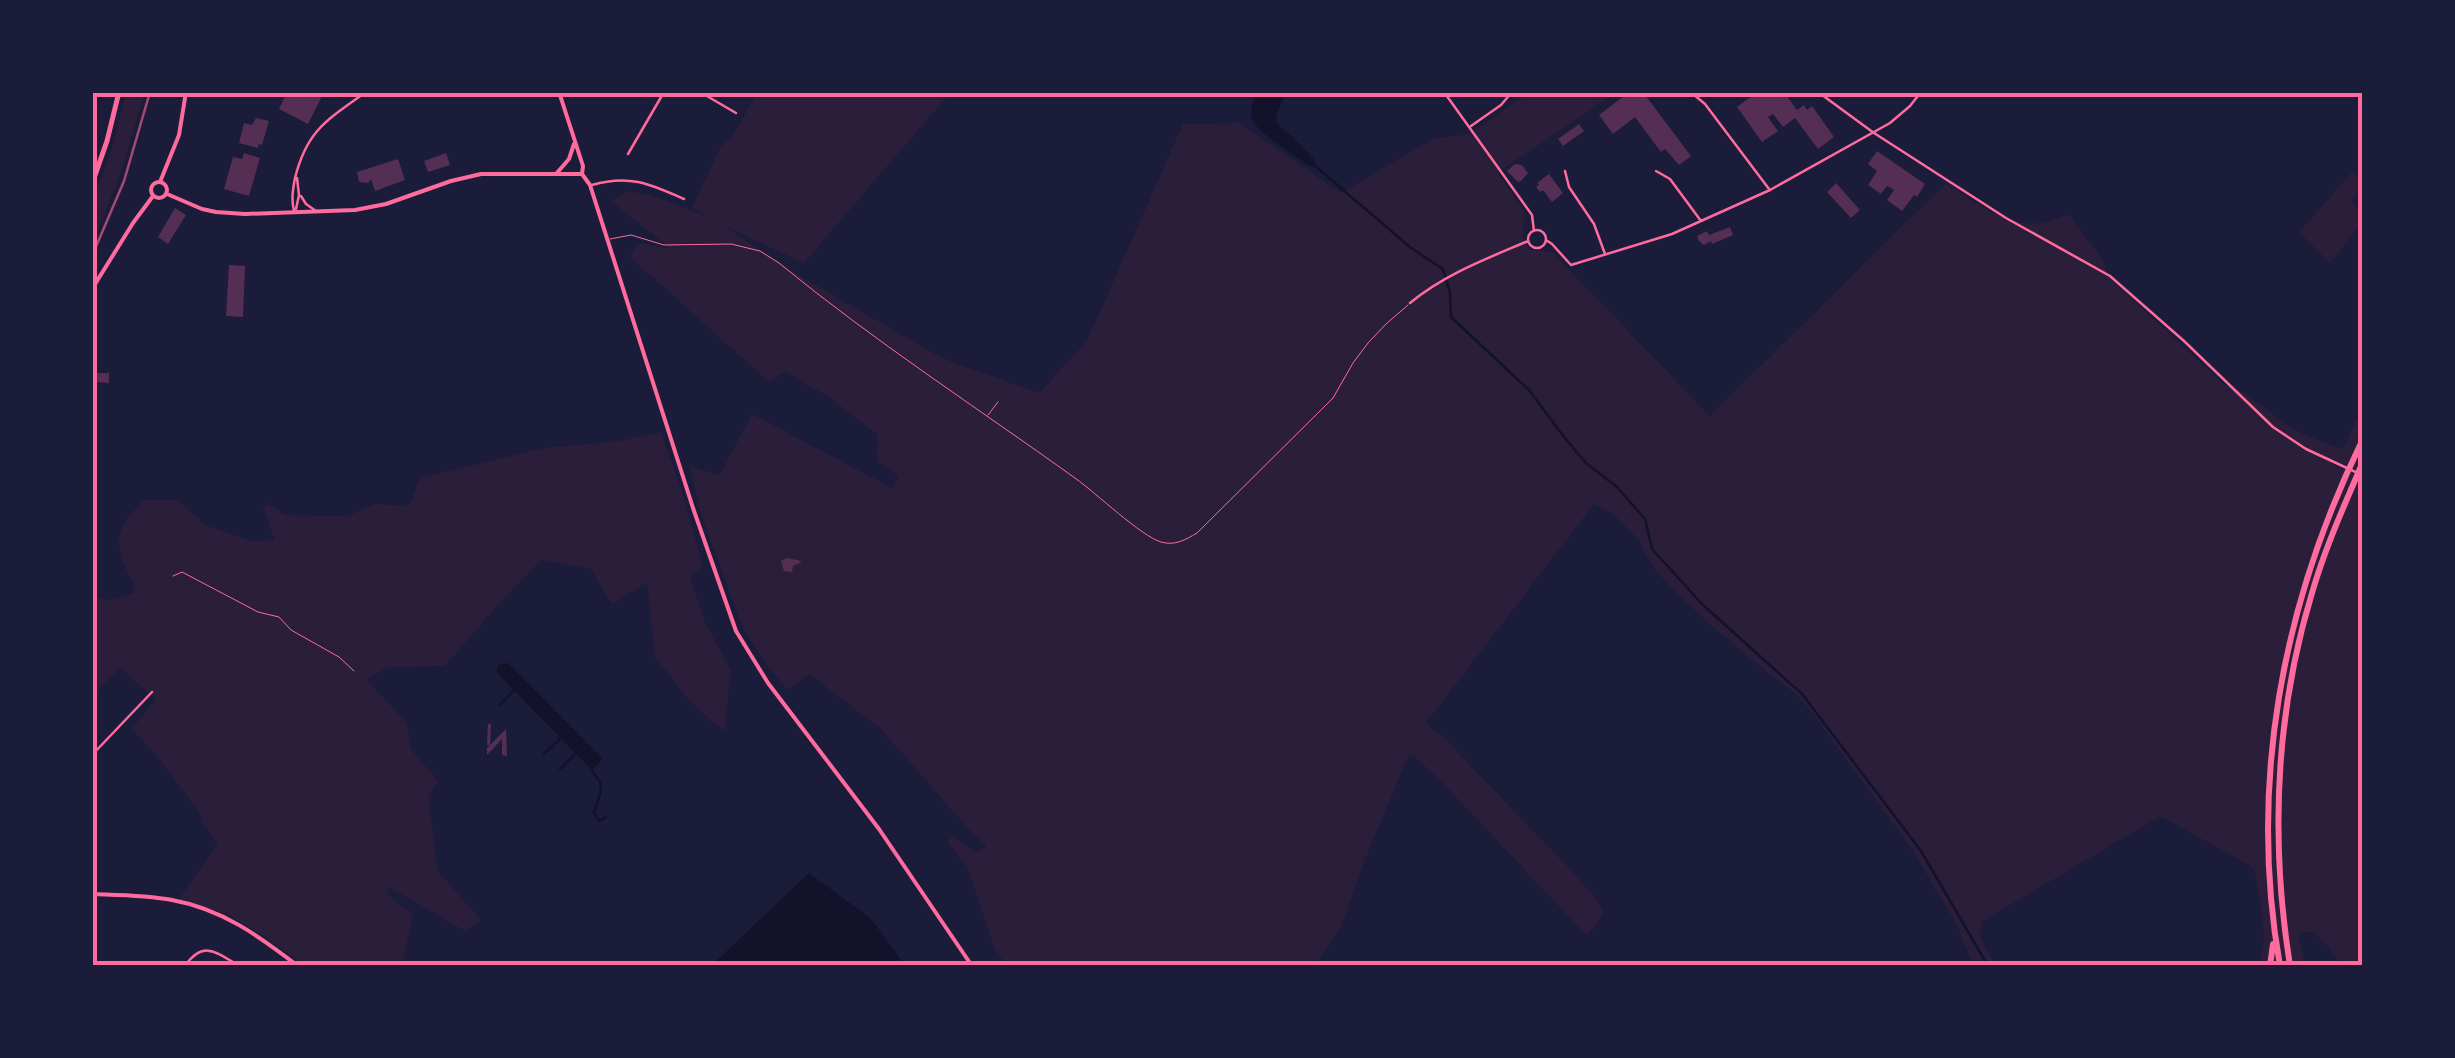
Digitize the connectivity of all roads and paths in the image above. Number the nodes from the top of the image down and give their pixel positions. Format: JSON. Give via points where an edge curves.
{"nodes":[{"id":1,"x":119,"y":92,"type":"edge"},
{"id":2,"x":186,"y":92,"type":"edge"},
{"id":3,"x":366,"y":92,"type":"edge"},
{"id":4,"x":559,"y":92,"type":"edge"},
{"id":5,"x":664,"y":92,"type":"edge"},
{"id":6,"x":700,"y":92,"type":"edge"},
{"id":7,"x":1444,"y":92,"type":"edge"},
{"id":8,"x":1512,"y":92,"type":"edge"},
{"id":9,"x":1818,"y":92,"type":"edge"},
{"id":10,"x":1921,"y":92,"type":"edge"},
{"id":11,"x":1693,"y":94,"type":"edge"},
{"id":12,"x":736,"y":114,"type":"dead end"},
{"id":13,"x":1469,"y":128,"type":"junction"},
{"id":14,"x":1874,"y":133,"type":"junction"},
{"id":15,"x":575,"y":139,"type":"junction"},
{"id":16,"x":628,"y":154,"type":"dead end"},
{"id":17,"x":1565,"y":171,"type":"dead end"},
{"id":18,"x":1656,"y":171,"type":"dead end"},
{"id":19,"x":556,"y":174,"type":"junction"},
{"id":20,"x":582,"y":174,"type":"junction"},
{"id":21,"x":296,"y":177,"type":"junction"},
{"id":22,"x":160,"y":182,"type":"junction"},
{"id":23,"x":92,"y":184,"type":"edge"},
{"id":24,"x":590,"y":185,"type":"junction"},
{"id":25,"x":298,"y":190,"type":"junction"},
{"id":26,"x":1770,"y":190,"type":"junction"},
{"id":27,"x":166,"y":194,"type":"junction"},
{"id":28,"x":153,"y":196,"type":"junction"},
{"id":29,"x":684,"y":199,"type":"dead end"},
{"id":30,"x":319,"y":212,"type":"junction"},
{"id":31,"x":294,"y":213,"type":"junction"},
{"id":32,"x":1702,"y":222,"type":"junction"},
{"id":33,"x":1534,"y":231,"type":"junction"},
{"id":34,"x":608,"y":240,"type":"junction"},
{"id":35,"x":1528,"y":240,"type":"junction"},
{"id":36,"x":1546,"y":240,"type":"junction"},
{"id":37,"x":1605,"y":255,"type":"junction"},
{"id":38,"x":92,"y":289,"type":"edge"},
{"id":39,"x":1410,"y":303,"type":"joint"},
{"id":40,"x":998,"y":402,"type":"dead end"},
{"id":41,"x":986,"y":417,"type":"junction"},
{"id":42,"x":2362,"y":441,"type":"edge"},
{"id":43,"x":2362,"y":464,"type":"edge"},
{"id":44,"x":2362,"y":476,"type":"edge"},
{"id":45,"x":174,"y":576,"type":"dead end"},
{"id":46,"x":354,"y":671,"type":"dead end"},
{"id":47,"x":152,"y":692,"type":"dead end"},
{"id":48,"x":92,"y":755,"type":"edge"},
{"id":49,"x":92,"y":894,"type":"edge"},
{"id":50,"x":2274,"y":928,"type":"junction"},
{"id":51,"x":236,"y":964,"type":"edge"},
{"id":52,"x":185,"y":966,"type":"edge"},
{"id":53,"x":298,"y":966,"type":"edge"},
{"id":54,"x":972,"y":966,"type":"edge"},
{"id":55,"x":2270,"y":966,"type":"edge"},
{"id":56,"x":2280,"y":966,"type":"edge"},
{"id":57,"x":2290,"y":966,"type":"edge"}],
"edges":[{"from":1,"to":23,"type":"main road"},
{"from":2,"to":22,"type":"street","via":[[179,135]]},
{"from":3,"to":21,"type":"street","via":[[311,137]]},
{"from":4,"to":15,"type":"street"},
{"from":5,"to":16,"type":"street"},
{"from":6,"to":12,"type":"street"},
{"from":7,"to":13,"type":"street"},
{"from":8,"to":13,"type":"street"},
{"from":9,"to":14,"type":"street"},
{"from":10,"to":14,"type":"street"},
{"from":11,"to":26,"type":"street"},
{"from":13,"to":33,"type":"street","via":[[1532,215]]},
{"from":14,"to":26,"type":"street"},
{"from":14,"to":44,"type":"street","via":[[2110,276],[2273,427]]},
{"from":15,"to":19,"type":"street"},
{"from":15,"to":20,"type":"street"},
{"from":17,"to":37,"type":"street"},
{"from":18,"to":32,"type":"street","via":[[1670,179]]},
{"from":19,"to":20,"type":"street"},
{"from":19,"to":30,"type":"street","via":[[481,174],[370,208]]},
{"from":20,"to":24,"type":"street"},
{"from":21,"to":25,"type":"street"},
{"from":21,"to":31,"type":"street"},
{"from":22,"to":27,"type":"street"},
{"from":22,"to":28,"type":"street","via":[[152,186]]},
{"from":24,"to":29,"type":"street","via":[[628,179]]},
{"from":24,"to":34,"type":"street"},
{"from":25,"to":30,"type":"street"},
{"from":25,"to":31,"type":"street"},
{"from":26,"to":32,"type":"street"},
{"from":27,"to":28,"type":"street"},
{"from":27,"to":31,"type":"street","via":[[216,212]]},
{"from":28,"to":38,"type":"street"},
{"from":30,"to":31,"type":"street"},
{"from":32,"to":37,"type":"street"},
{"from":33,"to":35,"type":"street"},
{"from":33,"to":36,"type":"street"},
{"from":34,"to":41,"type":"lane","via":[[631,235],[664,245],[730,244],[760,251]]},
{"from":34,"to":54,"type":"street","via":[[736,631]]},
{"from":35,"to":36,"type":"street","via":[[1536,248]]},
{"from":35,"to":39,"type":"street","via":[[1451,275]]},
{"from":36,"to":37,"type":"street","via":[[1570,266]]},
{"from":39,"to":41,"type":"lane","via":[[1368,343],[1333,398],[1183,542],[1152,538]]},
{"from":40,"to":41,"type":"lane"},
{"from":42,"to":50,"type":"highway","via":[[2327,520],[2286,650],[2268,799]]},
{"from":43,"to":57,"type":"highway","via":[[2313,590],[2283,728],[2278,846]]},
{"from":45,"to":46,"type":"path","via":[[182,572],[279,617]]},
{"from":47,"to":48,"type":"street"},
{"from":49,"to":53,"type":"street","via":[[168,899],[212,910]]},
{"from":50,"to":55,"type":"highway"},
{"from":50,"to":56,"type":"highway"},
{"from":51,"to":52,"type":"street","via":[[203,950]]}]}
